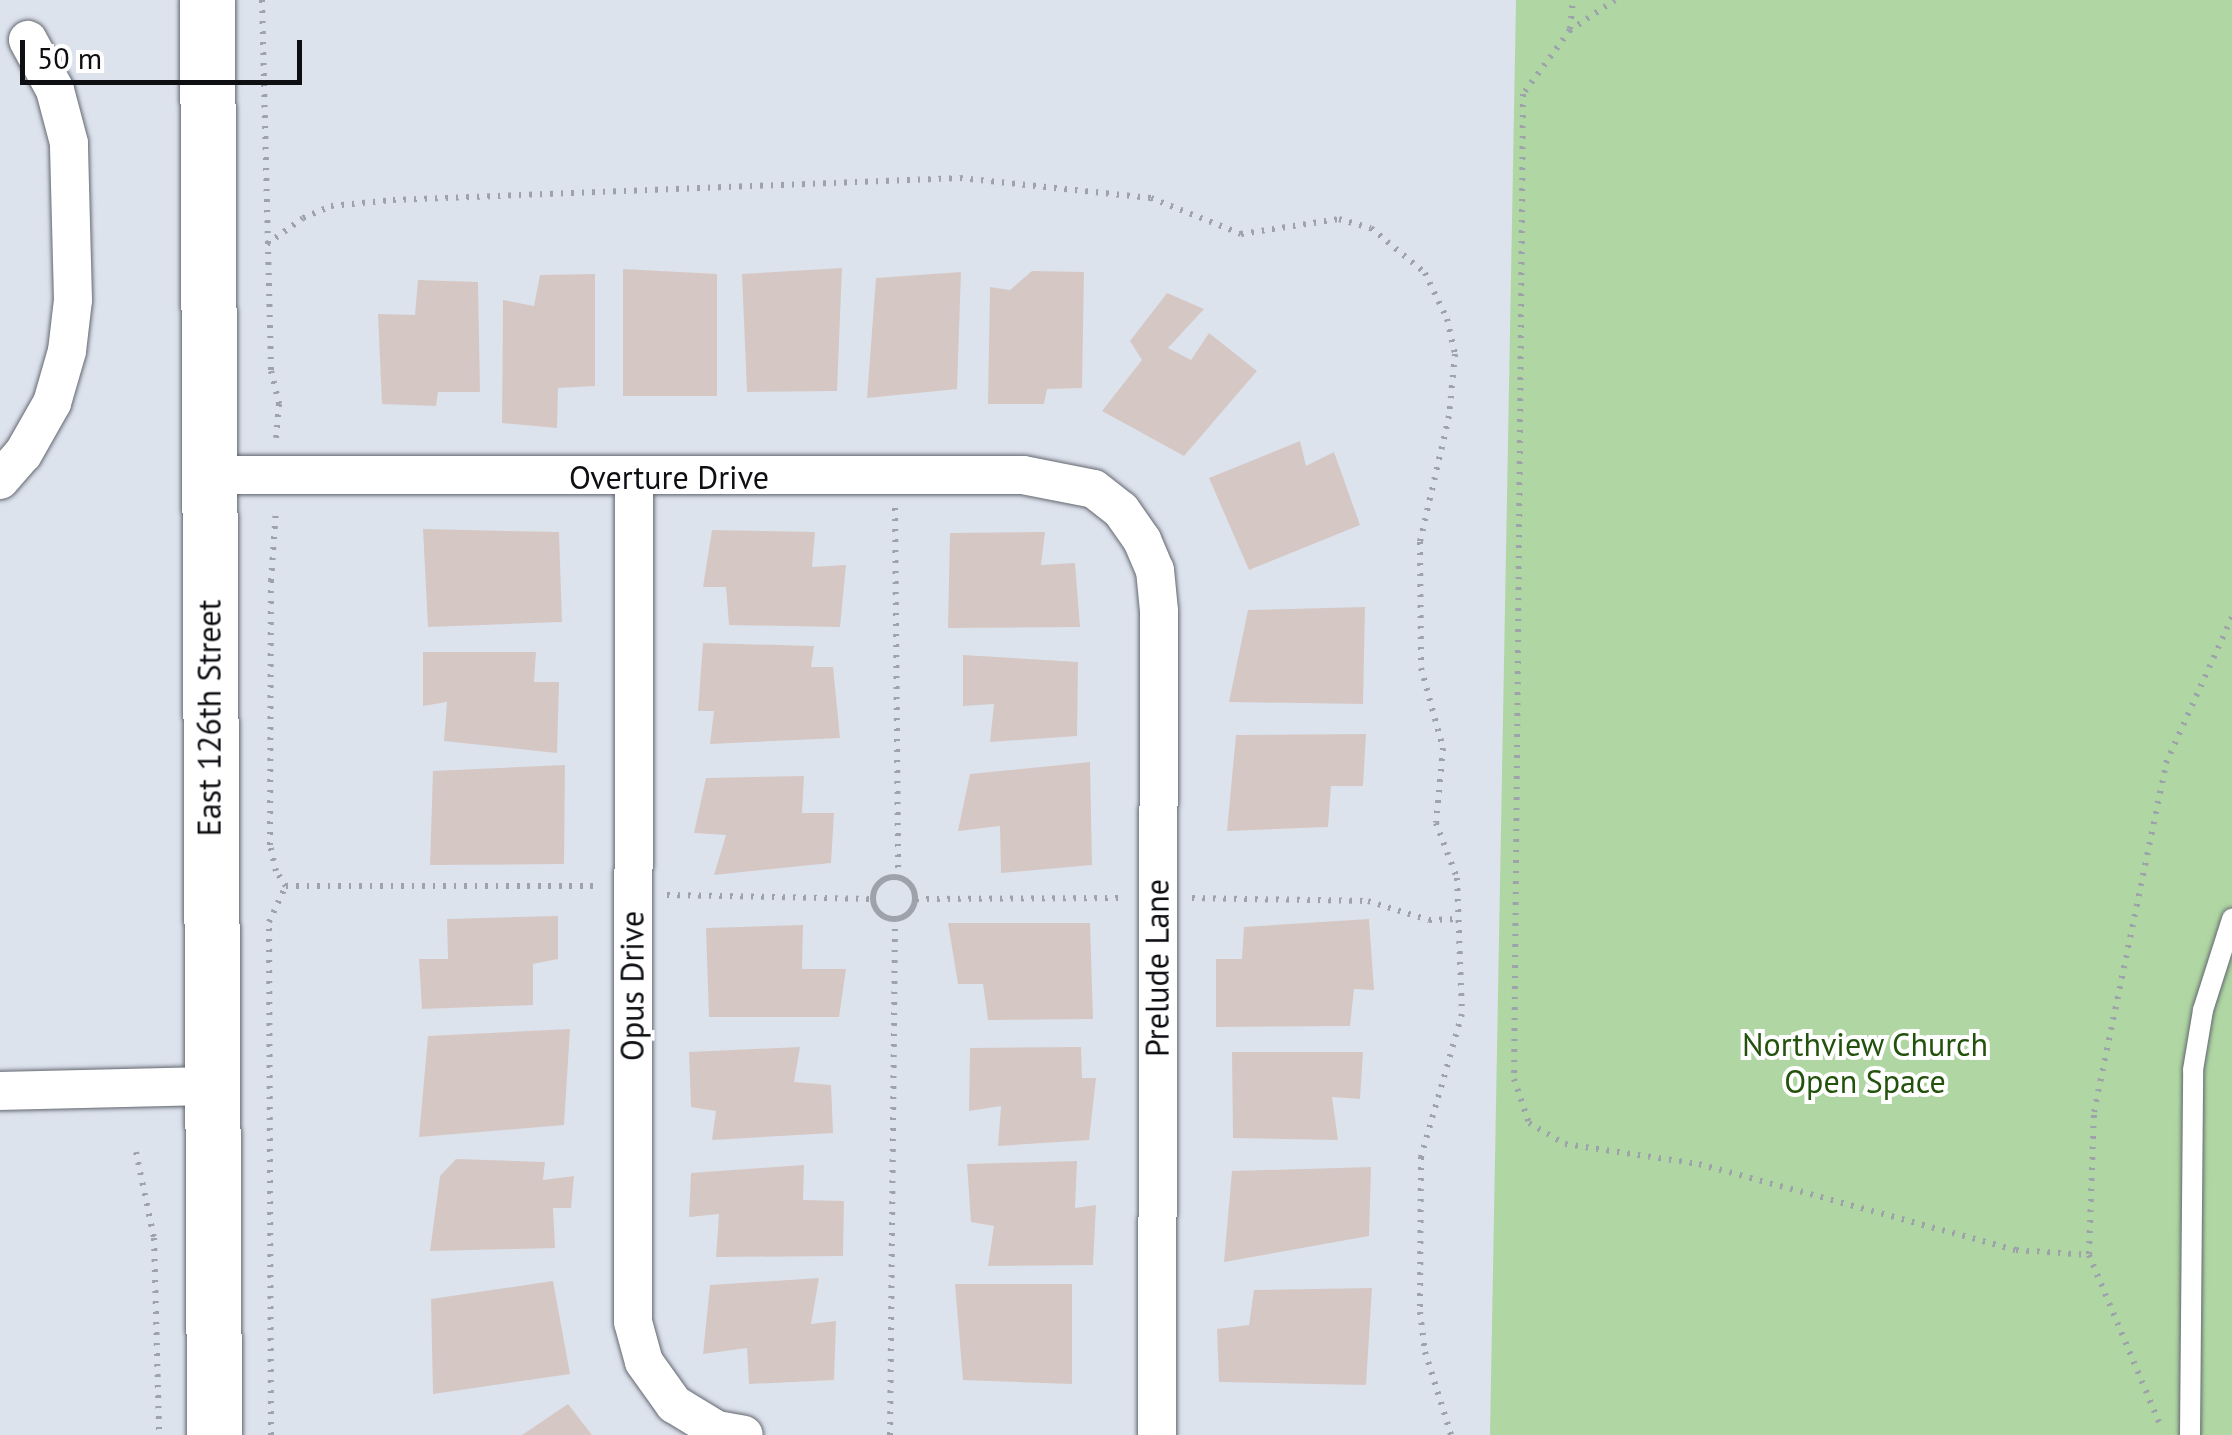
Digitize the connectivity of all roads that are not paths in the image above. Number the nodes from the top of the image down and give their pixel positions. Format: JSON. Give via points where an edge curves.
{"nodes":[{"id":1,"x":208,"y":0,"type":"edge"},
{"id":2,"x":28,"y":40,"type":"dead end"},
{"id":3,"x":208,"y":475,"type":"junction"},
{"id":4,"x":634,"y":478,"type":"junction"},
{"id":5,"x":0,"y":480,"type":"edge"},
{"id":6,"x":1121,"y":510,"type":"joint"},
{"id":7,"x":2232,"y":919,"type":"edge"},
{"id":8,"x":210,"y":1086,"type":"junction"},
{"id":9,"x":0,"y":1091,"type":"edge"},
{"id":10,"x":214,"y":1435,"type":"edge"},
{"id":11,"x":744,"y":1435,"type":"edge"},
{"id":12,"x":1157,"y":1435,"type":"edge"},
{"id":13,"x":2190,"y":1435,"type":"edge"}],
"edges":[{"from":1,"to":3,"type":"street","name":"East 126th Street"},
{"from":2,"to":5,"type":"street","via":[[55,90],[69,143],[73,300],[52,403],[24,454]]},
{"from":3,"to":4,"type":"street","name":"Overture Drive"},
{"from":3,"to":8,"type":"street","name":"East 126th Street"},
{"from":4,"to":6,"type":"street","name":"Overture Drive","via":[[1050,479],[1094,490]]},
{"from":4,"to":11,"type":"street","name":"Opus Drive","via":[[633,1322],[644,1362],[674,1404],[717,1430]]},
{"from":6,"to":12,"type":"street","name":"Prelude Lane","via":[[1156,570],[1159,611]]},
{"from":7,"to":13,"type":"lane","via":[[2203,1010],[2193,1070]]},
{"from":8,"to":9,"type":"street"},
{"from":8,"to":10,"type":"street","name":"East 126th Street"}]}
